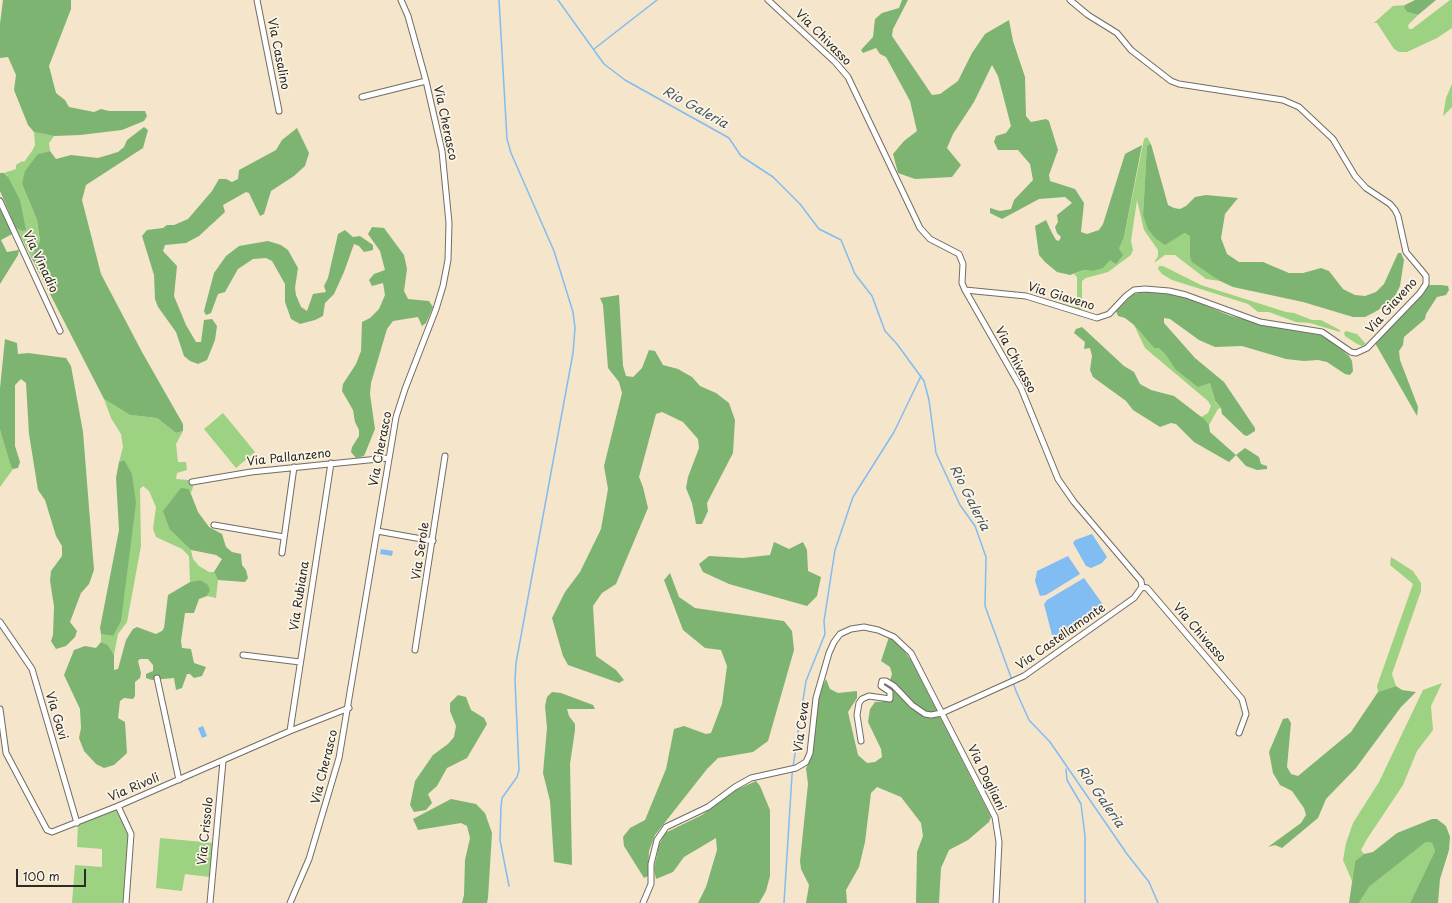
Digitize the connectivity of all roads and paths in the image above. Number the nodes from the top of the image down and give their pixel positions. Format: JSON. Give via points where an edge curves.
{"nodes":[{"id":1,"x":257,"y":0,"type":"edge"},
{"id":2,"x":401,"y":0,"type":"edge"},
{"id":3,"x":768,"y":0,"type":"edge"},
{"id":4,"x":1070,"y":0,"type":"edge"},
{"id":5,"x":426,"y":81,"type":"junction"},
{"id":6,"x":362,"y":97,"type":"dead end"},
{"id":7,"x":279,"y":111,"type":"dead end"},
{"id":8,"x":0,"y":201,"type":"edge"},
{"id":9,"x":965,"y":290,"type":"junction"},
{"id":10,"x":60,"y":331,"type":"dead end"},
{"id":11,"x":445,"y":456,"type":"dead end"},
{"id":12,"x":388,"y":458,"type":"junction"},
{"id":13,"x":330,"y":463,"type":"junction"},
{"id":14,"x":294,"y":467,"type":"junction"},
{"id":15,"x":192,"y":482,"type":"dead end"},
{"id":16,"x":214,"y":525,"type":"dead end"},
{"id":17,"x":377,"y":531,"type":"junction"},
{"id":18,"x":284,"y":536,"type":"junction"},
{"id":19,"x":433,"y":541,"type":"junction"},
{"id":20,"x":282,"y":553,"type":"dead end"},
{"id":21,"x":1142,"y":587,"type":"junction"},
{"id":22,"x":0,"y":622,"type":"edge"},
{"id":23,"x":415,"y":650,"type":"dead end"},
{"id":24,"x":243,"y":655,"type":"dead end"},
{"id":25,"x":300,"y":662,"type":"junction"},
{"id":26,"x":157,"y":678,"type":"dead end"},
{"id":27,"x":349,"y":708,"type":"junction"},
{"id":28,"x":0,"y":709,"type":"edge"},
{"id":29,"x":942,"y":713,"type":"junction"},
{"id":30,"x":290,"y":731,"type":"junction"},
{"id":31,"x":1239,"y":733,"type":"dead end"},
{"id":32,"x":861,"y":741,"type":"dead end"},
{"id":33,"x":224,"y":761,"type":"junction"},
{"id":34,"x":179,"y":780,"type":"junction"},
{"id":35,"x":118,"y":806,"type":"junction"},
{"id":36,"x":77,"y":823,"type":"junction"},
{"id":37,"x":126,"y":903,"type":"edge"},
{"id":38,"x":210,"y":903,"type":"edge"},
{"id":39,"x":290,"y":903,"type":"edge"},
{"id":40,"x":643,"y":903,"type":"edge"},
{"id":41,"x":996,"y":903,"type":"edge"}],
"edges":[{"from":1,"to":7,"type":"street","name":"Via Casalino"},
{"from":2,"to":5,"type":"street","name":"Via Cherasco"},
{"from":3,"to":9,"type":"street","name":"Via Chivasso","via":[[848,77],[920,228],[930,239],[959,254],[963,264],[962,283]]},
{"from":4,"to":9,"type":"street","name":"Via Giaveno","via":[[1117,33],[1131,50],[1171,81],[1283,100],[1299,107],[1333,139],[1355,176],[1366,188],[1395,210],[1406,252],[1426,276],[1426,284],[1367,348],[1356,353],[1319,331],[1260,322],[1169,291],[1145,288],[1134,290],[1109,314],[1097,318],[1026,296]]},
{"from":5,"to":6,"type":"street"},
{"from":5,"to":12,"type":"street","name":"Via Cherasco","via":[[445,175],[449,223],[448,260],[436,309],[400,403]]},
{"from":8,"to":10,"type":"street","name":"Via Vinadio"},
{"from":9,"to":21,"type":"street","name":"Via Chivasso","via":[[1021,388],[1058,479],[1074,502],[1141,581]]},
{"from":11,"to":19,"type":"street","name":"Via Serole"},
{"from":12,"to":13,"type":"street","name":"Via Pallanzeno"},
{"from":12,"to":17,"type":"street","name":"Via Cherasco"},
{"from":13,"to":14,"type":"street","name":"Via Pallanzeno"},
{"from":13,"to":25,"type":"street","name":"Via Rubiana"},
{"from":14,"to":15,"type":"street","name":"Via Pallanzeno"},
{"from":14,"to":18,"type":"street"},
{"from":16,"to":18,"type":"street"},
{"from":17,"to":19,"type":"street"},
{"from":17,"to":27,"type":"street","name":"Via Cherasco"},
{"from":18,"to":20,"type":"street"},
{"from":19,"to":23,"type":"street","name":"Via Serole"},
{"from":21,"to":29,"type":"street","name":"Via Castellamonte","via":[[1134,598],[1024,676]]},
{"from":21,"to":31,"type":"street","name":"Via Chivasso","via":[[1147,588],[1242,699],[1246,714]]},
{"from":22,"to":36,"type":"street","name":"Via Gavi","via":[[32,669]]},
{"from":24,"to":25,"type":"street"},
{"from":25,"to":30,"type":"street","name":"Via Rubiana"},
{"from":26,"to":34,"type":"street"},
{"from":27,"to":30,"type":"street","name":"Via Rivoli"},
{"from":27,"to":39,"type":"street","name":"Via Cherasco","via":[[328,800],[309,859]]},
{"from":28,"to":36,"type":"street","name":"Via Rivoli","via":[[6,753],[48,831],[53,832]]},
{"from":29,"to":32,"type":"street","name":"Via Castellamonte","via":[[925,714],[912,705],[894,686],[882,681],[881,685],[889,691],[890,699],[868,696],[859,703],[857,715]]},
{"from":29,"to":40,"type":"street","name":"Via Ceva","via":[[914,658],[902,643],[887,633],[864,627],[851,629],[836,638],[816,698],[809,756],[806,762],[798,768],[751,778],[708,807],[666,827],[656,840],[651,864],[651,884]]},
{"from":29,"to":41,"type":"street","name":"Via Dogliani","via":[[995,817],[1000,842]]},
{"from":30,"to":33,"type":"street","name":"Via Rivoli"},
{"from":33,"to":34,"type":"street","name":"Via Rivoli"},
{"from":33,"to":38,"type":"street","name":"Via Crissolo"},
{"from":34,"to":35,"type":"street","name":"Via Rivoli"},
{"from":35,"to":36,"type":"street","name":"Via Rivoli"},
{"from":35,"to":37,"type":"street","via":[[132,834]]}]}
